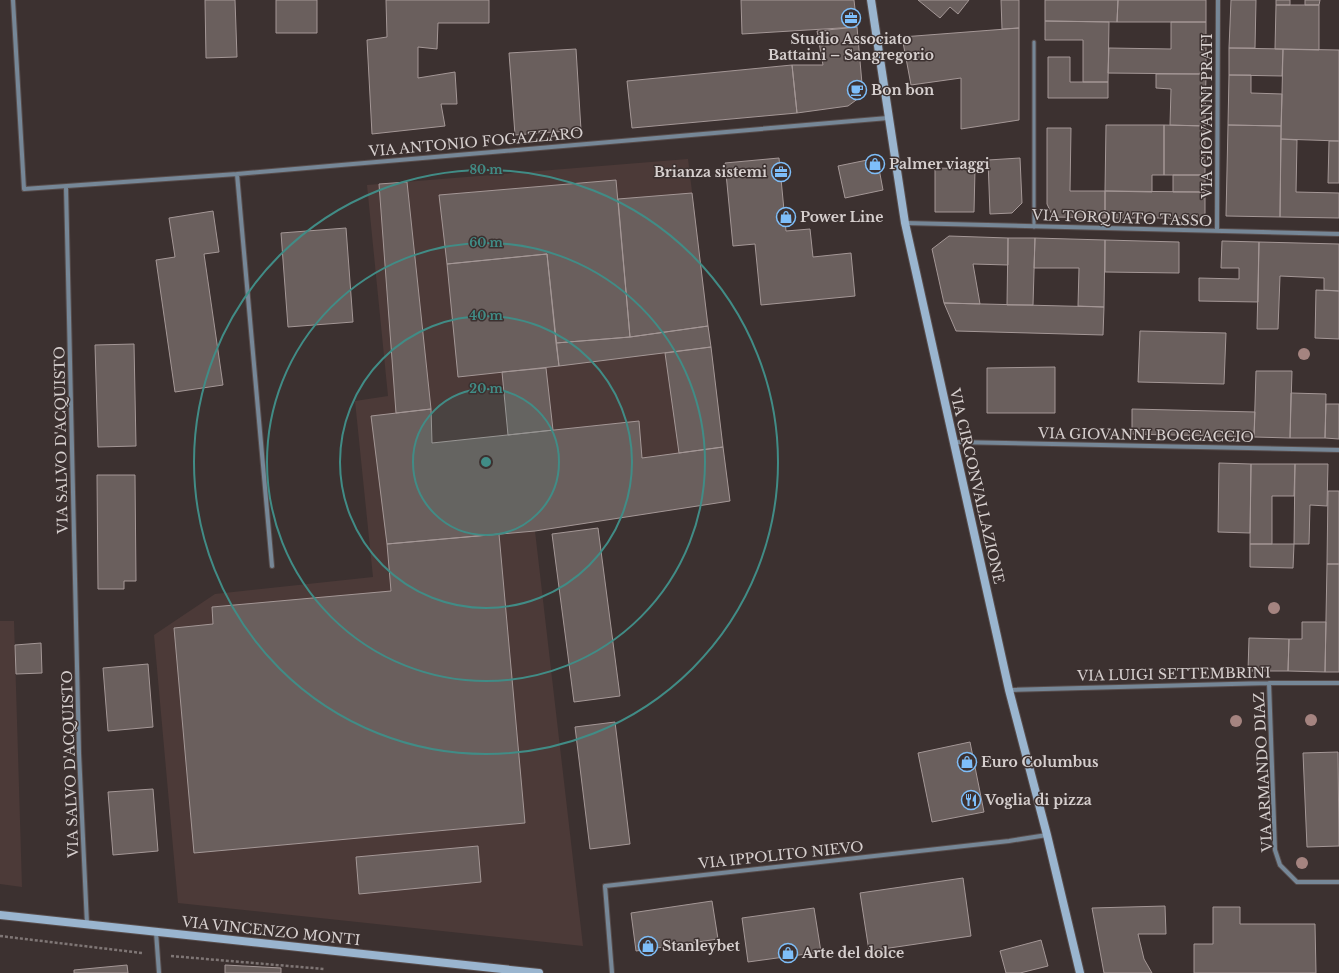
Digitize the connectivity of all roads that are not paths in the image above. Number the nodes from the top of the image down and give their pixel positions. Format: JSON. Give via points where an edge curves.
{"nodes":[{"id":1,"x":13,"y":0,"type":"edge"},
{"id":2,"x":871,"y":0,"type":"edge"},
{"id":3,"x":1218,"y":0,"type":"edge"},
{"id":4,"x":1034,"y":42,"type":"dead end"},
{"id":5,"x":888,"y":118,"type":"junction"},
{"id":6,"x":237,"y":174,"type":"junction"},
{"id":7,"x":66,"y":187,"type":"junction"},
{"id":8,"x":905,"y":223,"type":"junction"},
{"id":9,"x":1034,"y":227,"type":"junction"},
{"id":10,"x":1217,"y":232,"type":"junction"},
{"id":11,"x":1339,"y":234,"type":"edge"},
{"id":12,"x":953,"y":442,"type":"junction"},
{"id":13,"x":1339,"y":450,"type":"edge"},
{"id":14,"x":272,"y":566,"type":"dead end"},
{"id":15,"x":1269,"y":683,"type":"junction"},
{"id":16,"x":1339,"y":683,"type":"edge"},
{"id":17,"x":1009,"y":690,"type":"junction"},
{"id":18,"x":1047,"y":835,"type":"junction"},
{"id":19,"x":1339,"y":882,"type":"edge"},
{"id":20,"x":0,"y":915,"type":"edge"},
{"id":21,"x":87,"y":924,"type":"junction"},
{"id":22,"x":156,"y":932,"type":"junction"},
{"id":23,"x":159,"y":973,"type":"edge"},
{"id":24,"x":540,"y":973,"type":"edge"},
{"id":25,"x":612,"y":973,"type":"edge"},
{"id":26,"x":1080,"y":973,"type":"edge"}],
"edges":[{"from":1,"to":7,"type":"street","via":[[24,189]]},
{"from":2,"to":5,"type":"street","name":"VIA CIRCONVALLAZIONE"},
{"from":3,"to":10,"type":"street","name":"VIA GIOVANNI PRATI"},
{"from":4,"to":9,"type":"lane"},
{"from":5,"to":6,"type":"street","name":"VIA ANTONIO FOGAZZARO"},
{"from":5,"to":8,"type":"street","name":"VIA CIRCONVALLAZIONE"},
{"from":6,"to":7,"type":"street","name":"VIA ANTONIO FOGAZZARO"},
{"from":6,"to":14,"type":"street"},
{"from":7,"to":21,"type":"street","name":"VIA SALVO D'ACQUISTO","via":[[80,753]]},
{"from":8,"to":9,"type":"street","name":"VIA TORQUATO TASSO"},
{"from":8,"to":12,"type":"street","name":"VIA CIRCONVALLAZIONE"},
{"from":9,"to":10,"type":"street","name":"VIA TORQUATO TASSO"},
{"from":10,"to":11,"type":"street","name":"VIA TORQUATO TASSO"},
{"from":12,"to":13,"type":"street","name":"VIA GIOVANNI BOCCACCIO"},
{"from":12,"to":17,"type":"street","name":"VIA CIRCONVALLAZIONE"},
{"from":15,"to":16,"type":"street","name":"VIA LUIGI SETTEMBRINI"},
{"from":15,"to":17,"type":"street","name":"VIA LUIGI SETTEMBRINI"},
{"from":15,"to":19,"type":"street","name":"VIA ARMANDO DIAZ","via":[[1275,850],[1280,865],[1297,882]]},
{"from":17,"to":18,"type":"street","name":"VIA CIRCONVALLAZIONE"},
{"from":18,"to":25,"type":"street","name":"VIA IPPOLITO NIEVO","via":[[604,886]]},
{"from":18,"to":26,"type":"street","name":"VIA CIRCONVALLAZIONE"},
{"from":20,"to":21,"type":"street","name":"VIA VINCENZO MONTI"},
{"from":21,"to":22,"type":"street","name":"VIA VINCENZO MONTI"},
{"from":22,"to":23,"type":"street"},
{"from":22,"to":24,"type":"street","name":"VIA VINCENZO MONTI"}]}
